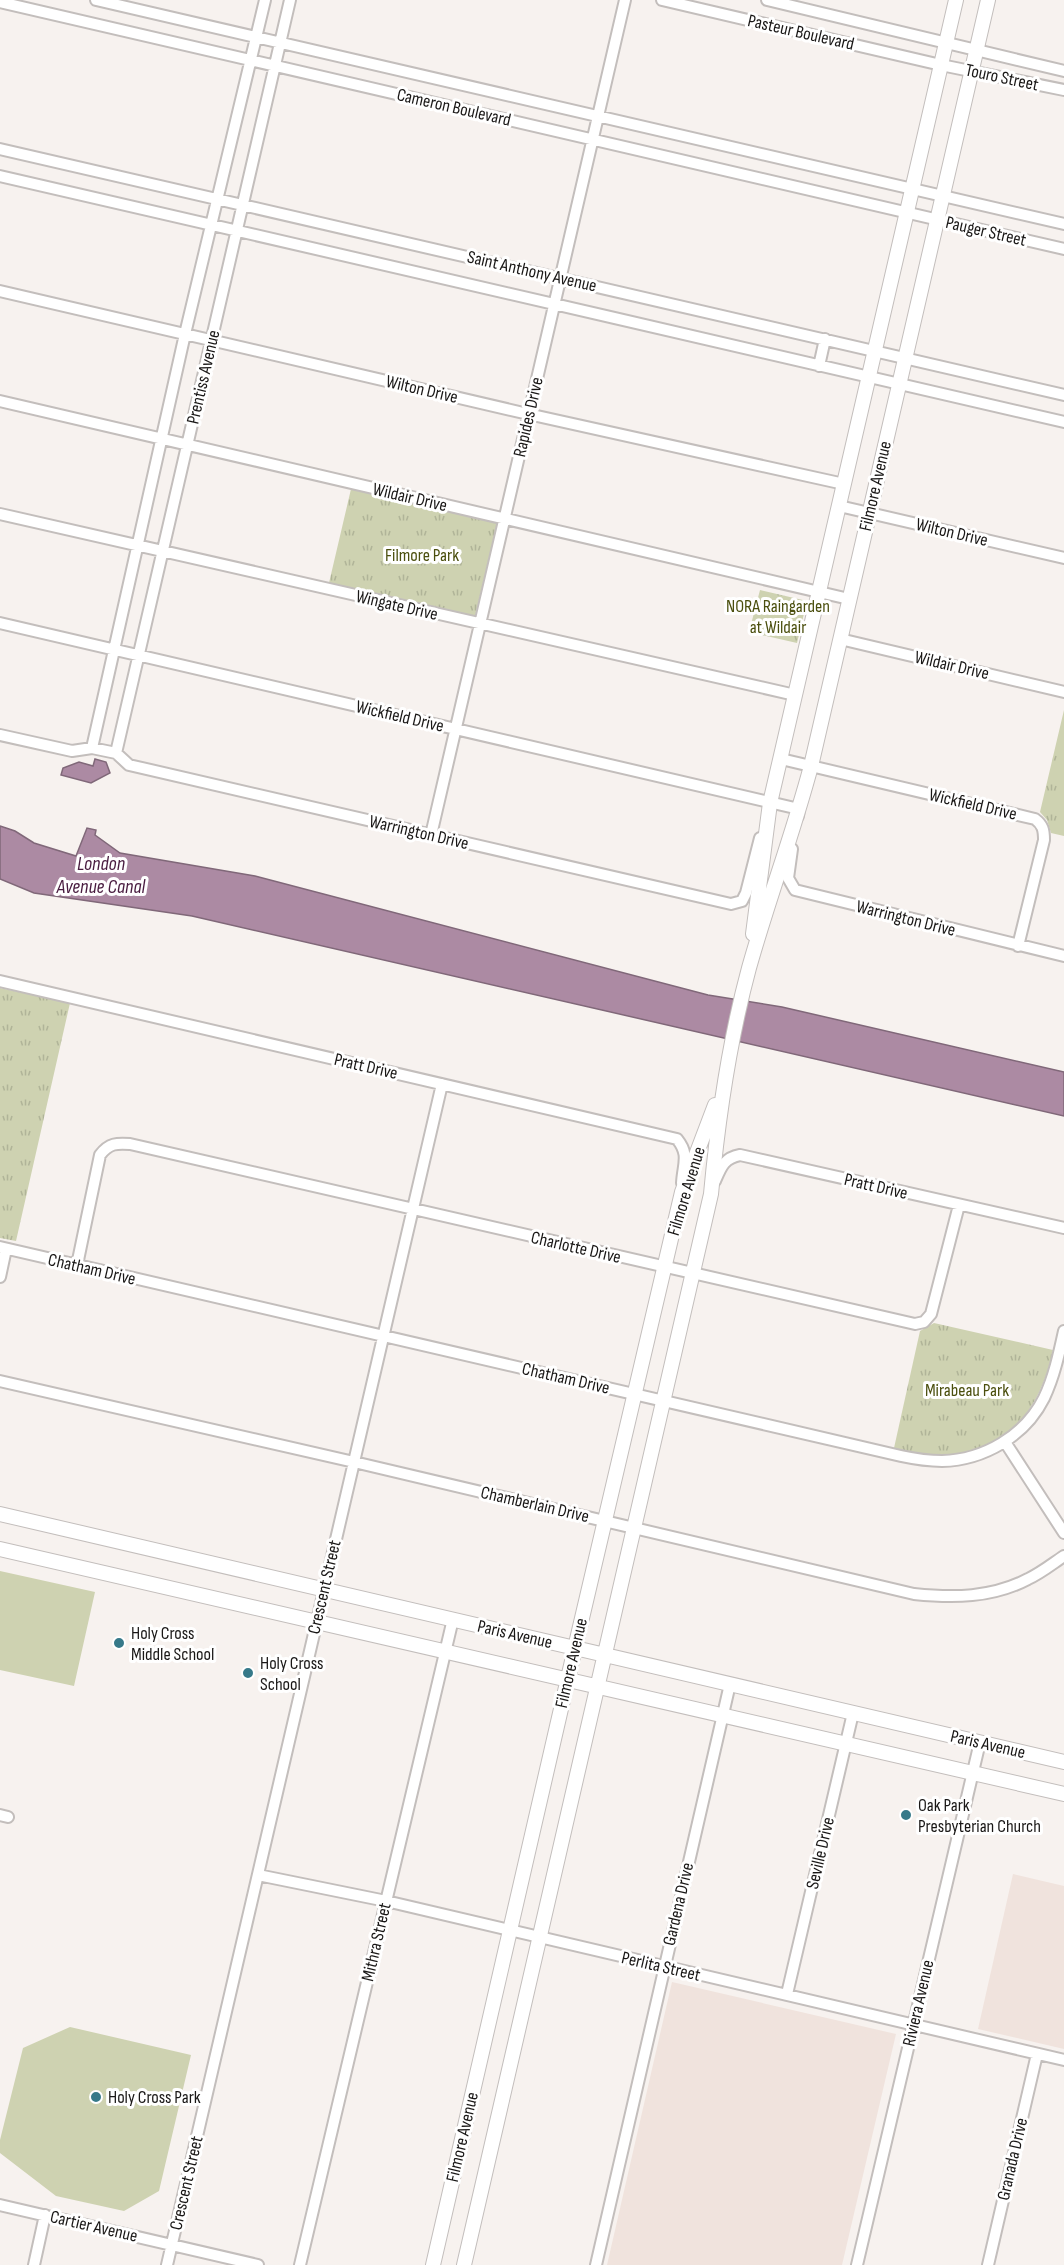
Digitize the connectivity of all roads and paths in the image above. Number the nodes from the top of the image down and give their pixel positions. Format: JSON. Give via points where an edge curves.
{"nodes":[{"id":1,"x":96,"y":0,"type":"edge"},
{"id":2,"x":265,"y":0,"type":"edge"},
{"id":3,"x":290,"y":0,"type":"edge"},
{"id":4,"x":625,"y":0,"type":"edge"},
{"id":5,"x":662,"y":0,"type":"edge"},
{"id":6,"x":767,"y":0,"type":"edge"},
{"id":7,"x":956,"y":0,"type":"edge"},
{"id":8,"x":988,"y":0,"type":"edge"},
{"id":9,"x":0,"y":2,"type":"edge"},
{"id":10,"x":256,"y":37,"type":"junction"},
{"id":11,"x":946,"y":42,"type":"junction"},
{"id":12,"x":280,"y":43,"type":"junction"},
{"id":13,"x":977,"y":48,"type":"junction"},
{"id":14,"x":251,"y":60,"type":"junction"},
{"id":15,"x":941,"y":64,"type":"junction"},
{"id":16,"x":274,"y":66,"type":"junction"},
{"id":17,"x":1064,"y":70,"type":"edge"},
{"id":18,"x":972,"y":71,"type":"junction"},
{"id":19,"x":1064,"y":90,"type":"edge"},
{"id":20,"x":598,"y":116,"type":"junction"},
{"id":21,"x":593,"y":140,"type":"junction"},
{"id":22,"x":0,"y":149,"type":"edge"},
{"id":23,"x":0,"y":176,"type":"edge"},
{"id":24,"x":913,"y":189,"type":"junction"},
{"id":25,"x":943,"y":196,"type":"junction"},
{"id":26,"x":219,"y":200,"type":"junction"},
{"id":27,"x":242,"y":205,"type":"junction"},
{"id":28,"x":907,"y":213,"type":"junction"},
{"id":29,"x":938,"y":220,"type":"junction"},
{"id":30,"x":212,"y":223,"type":"junction"},
{"id":31,"x":1064,"y":224,"type":"edge"},
{"id":32,"x":236,"y":229,"type":"junction"},
{"id":33,"x":1064,"y":249,"type":"edge"},
{"id":34,"x":561,"y":278,"type":"junction"},
{"id":35,"x":0,"y":291,"type":"edge"},
{"id":36,"x":555,"y":305,"type":"junction"},
{"id":37,"x":185,"y":334,"type":"junction"},
{"id":38,"x":211,"y":339,"type":"junction"},
{"id":39,"x":825,"y":339,"type":"junction"},
{"id":40,"x":875,"y":351,"type":"junction"},
{"id":41,"x":905,"y":359,"type":"junction"},
{"id":42,"x":819,"y":366,"type":"junction"},
{"id":43,"x":869,"y":378,"type":"junction"},
{"id":44,"x":899,"y":384,"type":"junction"},
{"id":45,"x":1064,"y":395,"type":"edge"},
{"id":46,"x":0,"y":401,"type":"edge"},
{"id":47,"x":528,"y":414,"type":"junction"},
{"id":48,"x":1064,"y":422,"type":"edge"},
{"id":49,"x":162,"y":438,"type":"junction"},
{"id":50,"x":187,"y":444,"type":"junction"},
{"id":51,"x":844,"y":484,"type":"junction"},
{"id":52,"x":839,"y":506,"type":"junction"},
{"id":53,"x":868,"y":513,"type":"junction"},
{"id":54,"x":0,"y":514,"type":"edge"},
{"id":55,"x":504,"y":519,"type":"junction"},
{"id":56,"x":137,"y":546,"type":"junction"},
{"id":57,"x":163,"y":551,"type":"junction"},
{"id":58,"x":1064,"y":558,"type":"edge"},
{"id":59,"x":819,"y":592,"type":"junction"},
{"id":60,"x":849,"y":599,"type":"junction"},
{"id":61,"x":0,"y":623,"type":"edge"},
{"id":62,"x":479,"y":624,"type":"junction"},
{"id":63,"x":840,"y":639,"type":"junction"},
{"id":64,"x":114,"y":650,"type":"junction"},
{"id":65,"x":138,"y":656,"type":"junction"},
{"id":66,"x":1064,"y":692,"type":"edge"},
{"id":67,"x":795,"y":695,"type":"junction"},
{"id":68,"x":456,"y":729,"type":"junction"},
{"id":69,"x":0,"y":735,"type":"edge"},
{"id":70,"x":92,"y":748,"type":"junction"},
{"id":71,"x":116,"y":753,"type":"junction"},
{"id":72,"x":781,"y":759,"type":"junction"},
{"id":73,"x":811,"y":766,"type":"junction"},
{"id":74,"x":770,"y":803,"type":"junction"},
{"id":75,"x":799,"y":809,"type":"junction"},
{"id":76,"x":431,"y":835,"type":"junction"},
{"id":77,"x":1018,"y":946,"type":"junction"},
{"id":78,"x":1064,"y":956,"type":"edge"},
{"id":79,"x":749,"y":969,"type":"junction"},
{"id":80,"x":0,"y":981,"type":"edge"},
{"id":81,"x":727,"y":1066,"type":"junction"},
{"id":82,"x":442,"y":1084,"type":"junction"},
{"id":83,"x":682,"y":1192,"type":"junction"},
{"id":84,"x":711,"y":1194,"type":"junction"},
{"id":85,"x":959,"y":1205,"type":"junction"},
{"id":86,"x":412,"y":1210,"type":"junction"},
{"id":87,"x":1064,"y":1228,"type":"edge"},
{"id":88,"x":3,"y":1248,"type":"edge"},
{"id":89,"x":77,"y":1265,"type":"junction"},
{"id":90,"x":664,"y":1267,"type":"junction"},
{"id":91,"x":693,"y":1274,"type":"junction"},
{"id":92,"x":0,"y":1277,"type":"edge"},
{"id":93,"x":1064,"y":1332,"type":"edge"},
{"id":94,"x":383,"y":1336,"type":"junction"},
{"id":95,"x":0,"y":1381,"type":"edge"},
{"id":96,"x":634,"y":1394,"type":"junction"},
{"id":97,"x":663,"y":1401,"type":"junction"},
{"id":98,"x":1005,"y":1442,"type":"junction"},
{"id":99,"x":354,"y":1462,"type":"junction"},
{"id":100,"x":0,"y":1514,"type":"edge"},
{"id":101,"x":604,"y":1521,"type":"junction"},
{"id":102,"x":634,"y":1528,"type":"junction"},
{"id":103,"x":1064,"y":1533,"type":"edge"},
{"id":104,"x":0,"y":1549,"type":"edge"},
{"id":105,"x":1064,"y":1556,"type":"edge"},
{"id":106,"x":324,"y":1589,"type":"junction"},
{"id":107,"x":453,"y":1619,"type":"junction"},
{"id":108,"x":316,"y":1621,"type":"junction"},
{"id":109,"x":575,"y":1648,"type":"junction"},
{"id":110,"x":445,"y":1651,"type":"junction"},
{"id":111,"x":605,"y":1655,"type":"junction"},
{"id":112,"x":567,"y":1679,"type":"junction"},
{"id":113,"x":730,"y":1684,"type":"junction"},
{"id":114,"x":598,"y":1686,"type":"junction"},
{"id":115,"x":853,"y":1713,"type":"junction"},
{"id":116,"x":723,"y":1715,"type":"junction"},
{"id":117,"x":980,"y":1742,"type":"junction"},
{"id":118,"x":845,"y":1744,"type":"junction"},
{"id":119,"x":1064,"y":1762,"type":"edge"},
{"id":120,"x":972,"y":1773,"type":"junction"},
{"id":121,"x":1064,"y":1794,"type":"edge"},
{"id":122,"x":258,"y":1875,"type":"junction"},
{"id":123,"x":386,"y":1901,"type":"junction"},
{"id":124,"x":509,"y":1930,"type":"junction"},
{"id":125,"x":541,"y":1938,"type":"junction"},
{"id":126,"x":663,"y":1967,"type":"junction"},
{"id":127,"x":787,"y":1994,"type":"junction"},
{"id":128,"x":913,"y":2024,"type":"junction"},
{"id":129,"x":1037,"y":2054,"type":"junction"},
{"id":130,"x":1064,"y":2061,"type":"edge"},
{"id":131,"x":0,"y":2205,"type":"edge"},
{"id":132,"x":45,"y":2215,"type":"junction"},
{"id":133,"x":172,"y":2245,"type":"junction"},
{"id":134,"x":34,"y":2265,"type":"edge"},
{"id":135,"x":167,"y":2265,"type":"edge"},
{"id":136,"x":258,"y":2265,"type":"edge"},
{"id":137,"x":300,"y":2265,"type":"edge"},
{"id":138,"x":433,"y":2265,"type":"edge"},
{"id":139,"x":464,"y":2265,"type":"edge"},
{"id":140,"x":596,"y":2265,"type":"edge"},
{"id":141,"x":857,"y":2265,"type":"edge"},
{"id":142,"x":988,"y":2265,"type":"edge"}],
"edges":[{"from":1,"to":10,"type":"street","name":"Cameron Boulevard"},
{"from":2,"to":10,"type":"street","name":"Prentiss Avenue"},
{"from":3,"to":12,"type":"street","name":"Prentiss Avenue"},
{"from":4,"to":20,"type":"street","name":"Rapides Drive"},
{"from":5,"to":15,"type":"street","name":"Pasteur Boulevard"},
{"from":6,"to":11,"type":"street","name":"Pasteur Boulevard"},
{"from":7,"to":11,"type":"street","name":"Filmore Avenue"},
{"from":8,"to":13,"type":"street","name":"Filmore Avenue"},
{"from":9,"to":14,"type":"street","name":"Cameron Boulevard"},
{"from":10,"to":12,"type":"street","name":"Cameron Boulevard"},
{"from":10,"to":14,"type":"street","name":"Prentiss Avenue"},
{"from":11,"to":13,"type":"street","name":"Touro Street"},
{"from":11,"to":15,"type":"street","name":"Filmore Avenue"},
{"from":12,"to":16,"type":"street","name":"Prentiss Avenue"},
{"from":12,"to":20,"type":"street","name":"Cameron Boulevard"},
{"from":13,"to":17,"type":"street","name":"Touro Street"},
{"from":13,"to":18,"type":"street","name":"Filmore Avenue"},
{"from":14,"to":16,"type":"street","name":"Cameron Boulevard"},
{"from":14,"to":26,"type":"street","name":"Prentiss Avenue"},
{"from":15,"to":18,"type":"street","name":"Touro Street"},
{"from":15,"to":24,"type":"street","name":"Filmore Avenue"},
{"from":16,"to":21,"type":"street","name":"Cameron Boulevard"},
{"from":16,"to":27,"type":"street","name":"Prentiss Avenue"},
{"from":18,"to":19,"type":"street","name":"Touro Street"},
{"from":18,"to":25,"type":"street","name":"Filmore Avenue"},
{"from":20,"to":21,"type":"street","name":"Rapides Drive"},
{"from":20,"to":24,"type":"street","name":"Cameron Boulevard"},
{"from":21,"to":28,"type":"street","name":"Cameron Boulevard"},
{"from":21,"to":34,"type":"street","name":"Rapides Drive"},
{"from":22,"to":26,"type":"street","name":"Saint Anthony Avenue"},
{"from":23,"to":30,"type":"street","name":"Saint Anthony Avenue"},
{"from":24,"to":25,"type":"street","name":"Pauger Street"},
{"from":24,"to":28,"type":"street","name":"Filmore Avenue"},
{"from":25,"to":29,"type":"street","name":"Filmore Avenue"},
{"from":25,"to":31,"type":"street","name":"Pauger Street"},
{"from":26,"to":27,"type":"street","name":"Saint Anthony Avenue"},
{"from":26,"to":30,"type":"street","name":"Prentiss Avenue"},
{"from":27,"to":32,"type":"street","name":"Prentiss Avenue"},
{"from":27,"to":34,"type":"street","name":"Saint Anthony Avenue"},
{"from":28,"to":29,"type":"street","name":"Pauger Street"},
{"from":28,"to":40,"type":"street","name":"Filmore Avenue"},
{"from":29,"to":33,"type":"street","name":"Pauger Street"},
{"from":29,"to":41,"type":"street","name":"Filmore Avenue"},
{"from":30,"to":32,"type":"street","name":"Saint Anthony Avenue"},
{"from":30,"to":37,"type":"street","name":"Prentiss Avenue"},
{"from":32,"to":36,"type":"street","name":"Saint Anthony Avenue"},
{"from":32,"to":38,"type":"street","name":"Prentiss Avenue"},
{"from":34,"to":36,"type":"street","name":"Rapides Drive"},
{"from":34,"to":39,"type":"street","name":"Saint Anthony Avenue"},
{"from":35,"to":37,"type":"street","name":"Wilton Drive"},
{"from":36,"to":42,"type":"street","name":"Saint Anthony Avenue"},
{"from":36,"to":47,"type":"street","name":"Rapides Drive"},
{"from":37,"to":38,"type":"street","name":"Wilton Drive"},
{"from":37,"to":49,"type":"street","name":"Prentiss Avenue"},
{"from":38,"to":47,"type":"street","name":"Wilton Drive"},
{"from":38,"to":50,"type":"street","name":"Prentiss Avenue"},
{"from":39,"to":40,"type":"street","name":"Saint Anthony Avenue"},
{"from":39,"to":42,"type":"street"},
{"from":40,"to":41,"type":"street","name":"Saint Anthony Avenue"},
{"from":40,"to":43,"type":"street","name":"Filmore Avenue"},
{"from":41,"to":44,"type":"street","name":"Filmore Avenue"},
{"from":41,"to":45,"type":"street","name":"Saint Anthony Avenue"},
{"from":42,"to":43,"type":"street","name":"Saint Anthony Avenue"},
{"from":43,"to":44,"type":"street","name":"Saint Anthony Avenue"},
{"from":43,"to":51,"type":"street","name":"Filmore Avenue"},
{"from":44,"to":48,"type":"street","name":"Saint Anthony Avenue"},
{"from":44,"to":53,"type":"street","name":"Filmore Avenue"},
{"from":46,"to":49,"type":"street","name":"Wildair Drive"},
{"from":47,"to":51,"type":"street","name":"Wilton Drive"},
{"from":47,"to":55,"type":"street","name":"Rapides Drive"},
{"from":49,"to":50,"type":"street","name":"Wildair Drive"},
{"from":49,"to":56,"type":"street","name":"Prentiss Avenue"},
{"from":50,"to":55,"type":"street","name":"Wildair Drive"},
{"from":50,"to":57,"type":"street","name":"Prentiss Avenue"},
{"from":51,"to":52,"type":"street","name":"Filmore Avenue"},
{"from":52,"to":53,"type":"street","name":"Wilton Drive"},
{"from":52,"to":59,"type":"street","name":"Filmore Avenue"},
{"from":53,"to":58,"type":"street","name":"Wilton Drive"},
{"from":53,"to":60,"type":"street","name":"Filmore Avenue"},
{"from":54,"to":56,"type":"street","name":"Wingate Drive"},
{"from":55,"to":59,"type":"street","name":"Wildair Drive"},
{"from":55,"to":62,"type":"street","name":"Rapides Drive"},
{"from":56,"to":57,"type":"street","name":"Wingate Drive"},
{"from":56,"to":64,"type":"street","name":"Prentiss Avenue"},
{"from":57,"to":62,"type":"street","name":"Wingate Drive"},
{"from":57,"to":65,"type":"street","name":"Prentiss Avenue"},
{"from":59,"to":60,"type":"street","name":"Wildair Drive"},
{"from":59,"to":67,"type":"street","name":"Filmore Avenue"},
{"from":60,"to":63,"type":"street","name":"Filmore Avenue"},
{"from":61,"to":64,"type":"street","name":"Wickfield Drive"},
{"from":62,"to":67,"type":"street","name":"Wingate Drive"},
{"from":62,"to":68,"type":"street","name":"Rapides Drive"},
{"from":63,"to":66,"type":"street","name":"Wildair Drive"},
{"from":63,"to":73,"type":"street","name":"Filmore Avenue"},
{"from":64,"to":65,"type":"street","name":"Wickfield Drive"},
{"from":64,"to":70,"type":"street","name":"Prentiss Avenue"},
{"from":65,"to":68,"type":"street","name":"Wickfield Drive"},
{"from":65,"to":71,"type":"street","name":"Prentiss Avenue"},
{"from":67,"to":72,"type":"street","name":"Filmore Avenue"},
{"from":68,"to":74,"type":"street","name":"Wickfield Drive"},
{"from":68,"to":76,"type":"street","name":"Rapides Drive"},
{"from":69,"to":70,"type":"street","name":"Warrington Drive","via":[[72,751]]},
{"from":70,"to":71,"type":"street","name":"Warrington Drive"},
{"from":71,"to":76,"type":"street","name":"Warrington Drive","via":[[129,765]]},
{"from":72,"to":73,"type":"street","name":"Wickfield Drive"},
{"from":72,"to":74,"type":"street","name":"Filmore Avenue"},
{"from":73,"to":75,"type":"street","name":"Filmore Avenue"},
{"from":73,"to":77,"type":"street","name":"Wickfield Drive","via":[[1027,816],[1041,824],[1044,840]]},
{"from":74,"to":75,"type":"street","name":"Wickfield Drive"},
{"from":74,"to":76,"type":"street","name":"Warrington Drive","via":[[746,893],[738,904]]},
{"from":74,"to":79,"type":"street","name":"Filmore Avenue"},
{"from":75,"to":77,"type":"street","name":"Warrington Drive","via":[[788,867],[788,878],[795,890]]},
{"from":75,"to":79,"type":"street","name":"Filmore Avenue"},
{"from":77,"to":78,"type":"street","name":"Warrington Drive"},
{"from":79,"to":81,"type":"street","name":"Filmore Avenue"},
{"from":80,"to":82,"type":"street","name":"Pratt Drive"},
{"from":81,"to":83,"type":"street","name":"Filmore Avenue"},
{"from":81,"to":84,"type":"street","name":"Filmore Avenue"},
{"from":82,"to":83,"type":"street","name":"Pratt Drive","via":[[677,1139],[686,1154]]},
{"from":82,"to":86,"type":"street","name":"Crescent Street"},
{"from":83,"to":90,"type":"street","name":"Filmore Avenue"},
{"from":84,"to":85,"type":"street","name":"Pratt Drive","via":[[724,1161],[740,1155]]},
{"from":84,"to":91,"type":"street","name":"Filmore Avenue"},
{"from":85,"to":87,"type":"street","name":"Pratt Drive"},
{"from":85,"to":91,"type":"street","name":"Charlotte Drive","via":[[936,1300],[924,1322],[902,1322]]},
{"from":86,"to":89,"type":"street","name":"Charlotte Drive","via":[[118,1143],[107,1146],[100,1155]]},
{"from":86,"to":90,"type":"street","name":"Charlotte Drive"},
{"from":86,"to":94,"type":"street","name":"Crescent Street"},
{"from":88,"to":89,"type":"street","name":"Chatham Drive"},
{"from":88,"to":92,"type":"street"},
{"from":89,"to":94,"type":"street","name":"Chatham Drive"},
{"from":90,"to":91,"type":"street","name":"Charlotte Drive"},
{"from":90,"to":96,"type":"street","name":"Filmore Avenue"},
{"from":91,"to":97,"type":"street","name":"Filmore Avenue"},
{"from":93,"to":98,"type":"street","name":"Chatham Drive","via":[[1043,1400],[1022,1428]]},
{"from":94,"to":96,"type":"street","name":"Chatham Drive"},
{"from":94,"to":99,"type":"street","name":"Crescent Street"},
{"from":95,"to":99,"type":"street","name":"Chamberlain Drive"},
{"from":96,"to":97,"type":"street","name":"Chatham Drive"},
{"from":96,"to":101,"type":"street","name":"Filmore Avenue"},
{"from":97,"to":98,"type":"street","name":"Chatham Drive","via":[[928,1461],[965,1458]]},
{"from":97,"to":102,"type":"street","name":"Filmore Avenue"},
{"from":98,"to":103,"type":"street"},
{"from":99,"to":101,"type":"street","name":"Chamberlain Drive"},
{"from":99,"to":106,"type":"street","name":"Crescent Street"},
{"from":100,"to":106,"type":"street","name":"Paris Avenue"},
{"from":101,"to":102,"type":"street","name":"Chamberlain Drive"},
{"from":101,"to":109,"type":"street","name":"Filmore Avenue"},
{"from":102,"to":105,"type":"street","name":"Chamberlain Drive","via":[[914,1594],[942,1596],[1000,1591],[1029,1579]]},
{"from":102,"to":111,"type":"street","name":"Filmore Avenue"},
{"from":104,"to":108,"type":"street","name":"Paris Avenue"},
{"from":106,"to":107,"type":"street","name":"Paris Avenue"},
{"from":106,"to":108,"type":"street","name":"Crescent Street"},
{"from":107,"to":109,"type":"street","name":"Paris Avenue"},
{"from":107,"to":110,"type":"street","name":"Mithra Street"},
{"from":108,"to":110,"type":"street","name":"Paris Avenue"},
{"from":108,"to":122,"type":"street","name":"Crescent Street"},
{"from":109,"to":111,"type":"street","name":"Paris Avenue"},
{"from":109,"to":112,"type":"street","name":"Filmore Avenue"},
{"from":110,"to":112,"type":"street","name":"Paris Avenue"},
{"from":110,"to":123,"type":"street","name":"Mithra Street"},
{"from":111,"to":113,"type":"street","name":"Paris Avenue"},
{"from":111,"to":114,"type":"street","name":"Filmore Avenue"},
{"from":112,"to":114,"type":"street","name":"Paris Avenue"},
{"from":112,"to":124,"type":"street","name":"Filmore Avenue"},
{"from":113,"to":115,"type":"street","name":"Paris Avenue"},
{"from":113,"to":116,"type":"street","name":"Gardena Drive"},
{"from":114,"to":116,"type":"street","name":"Paris Avenue"},
{"from":114,"to":125,"type":"street","name":"Filmore Avenue"},
{"from":115,"to":117,"type":"street","name":"Paris Avenue"},
{"from":115,"to":118,"type":"street","name":"Seville Drive"},
{"from":116,"to":118,"type":"street","name":"Paris Avenue"},
{"from":116,"to":126,"type":"street","name":"Gardena Drive"},
{"from":117,"to":119,"type":"street","name":"Paris Avenue"},
{"from":117,"to":120,"type":"street","name":"Riviera Avenue"},
{"from":118,"to":120,"type":"street","name":"Paris Avenue"},
{"from":118,"to":127,"type":"street","name":"Seville Drive"},
{"from":120,"to":121,"type":"street","name":"Paris Avenue"},
{"from":120,"to":128,"type":"street","name":"Riviera Avenue"},
{"from":122,"to":123,"type":"street","name":"Perlita Street"},
{"from":122,"to":133,"type":"street","name":"Crescent Street"},
{"from":123,"to":124,"type":"street","name":"Perlita Street"},
{"from":123,"to":137,"type":"street","name":"Mithra Street"},
{"from":124,"to":125,"type":"street","name":"Perlita Street"},
{"from":124,"to":138,"type":"street","name":"Filmore Avenue"},
{"from":125,"to":126,"type":"street","name":"Perlita Street"},
{"from":125,"to":139,"type":"street","name":"Filmore Avenue"},
{"from":126,"to":127,"type":"street","name":"Perlita Street"},
{"from":126,"to":140,"type":"street","name":"Gardena Drive"},
{"from":127,"to":128,"type":"street","name":"Perlita Street"},
{"from":128,"to":129,"type":"street","name":"Perlita Street"},
{"from":128,"to":141,"type":"street","name":"Riviera Avenue"},
{"from":129,"to":130,"type":"street","name":"Perlita Street"},
{"from":129,"to":142,"type":"street","name":"Granada Drive"},
{"from":131,"to":132,"type":"street","name":"Cartier Avenue"},
{"from":132,"to":133,"type":"street","name":"Cartier Avenue"},
{"from":132,"to":134,"type":"street"},
{"from":133,"to":135,"type":"street","name":"Crescent Street"},
{"from":133,"to":136,"type":"street","name":"Cartier Avenue"}]}
